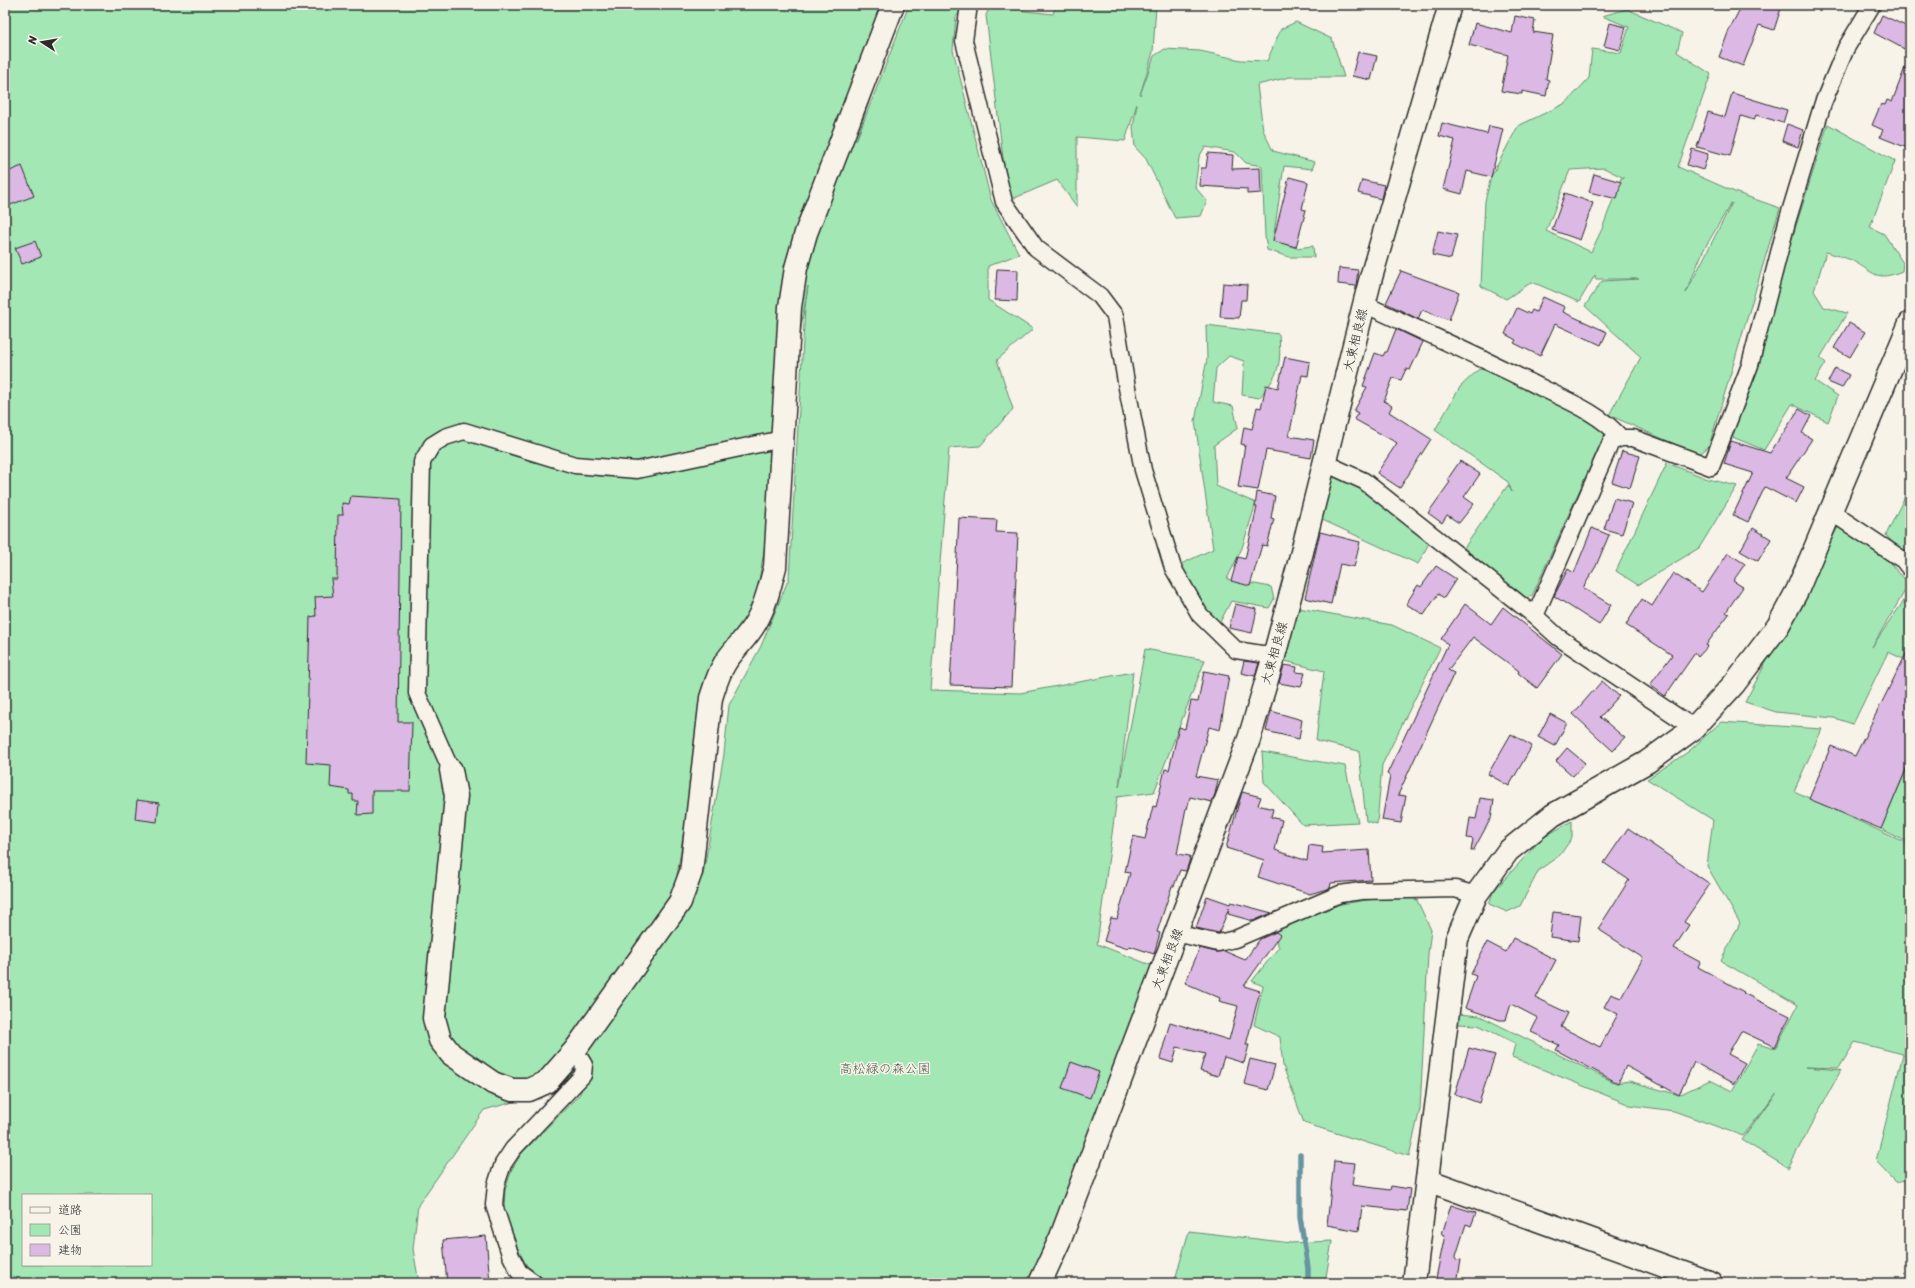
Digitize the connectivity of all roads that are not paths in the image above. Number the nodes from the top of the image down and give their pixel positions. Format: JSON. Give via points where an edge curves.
{"nodes":[{"id":1,"x":893,"y":5,"type":"edge"},
{"id":2,"x":969,"y":5,"type":"edge"},
{"id":3,"x":1450,"y":5,"type":"edge"},
{"id":4,"x":1872,"y":5,"type":"edge"},
{"id":5,"x":1364,"y":304,"type":"junction"},
{"id":6,"x":1910,"y":323,"type":"edge"},
{"id":7,"x":1621,"y":438,"type":"junction"},
{"id":8,"x":782,"y":439,"type":"junction"},
{"id":9,"x":1325,"y":463,"type":"junction"},
{"id":10,"x":1831,"y":512,"type":"junction"},
{"id":11,"x":1910,"y":569,"type":"edge"},
{"id":12,"x":1535,"y":616,"type":"junction"},
{"id":13,"x":1274,"y":656,"type":"junction"},
{"id":14,"x":1694,"y":728,"type":"junction"},
{"id":15,"x":451,"y":770,"type":"joint"},
{"id":16,"x":1476,"y":895,"type":"junction"},
{"id":17,"x":1176,"y":933,"type":"junction"},
{"id":18,"x":575,"y":1050,"type":"junction"},
{"id":19,"x":1427,"y":1180,"type":"junction"},
{"id":20,"x":534,"y":1283,"type":"edge"},
{"id":21,"x":1040,"y":1283,"type":"edge"},
{"id":22,"x":1414,"y":1283,"type":"edge"},
{"id":23,"x":1711,"y":1283,"type":"edge"}],
"edges":[{"from":1,"to":8,"type":"street","via":[[806,234],[796,268],[790,307]]},
{"from":2,"to":13,"type":"street","via":[[964,41],[1004,202],[1036,248],[1100,296],[1115,316],[1126,388],[1143,470],[1173,568],[1200,615],[1236,650]]},
{"from":3,"to":5,"type":"street","name":"大東相良線"},
{"from":4,"to":7,"type":"street","via":[[1846,48],[1822,103],[1787,222],[1750,365],[1711,467],[1633,438]]},
{"from":5,"to":7,"type":"street","via":[[1509,370],[1569,401],[1611,425]]},
{"from":5,"to":9,"type":"street","name":"大東相良線"},
{"from":6,"to":10,"type":"street"},
{"from":7,"to":12,"type":"street","via":[[1611,442]]},
{"from":8,"to":15,"type":"street","via":[[637,470],[575,465],[464,431],[444,437],[432,445],[422,462],[417,693]]},
{"from":8,"to":18,"type":"street","via":[[775,567],[768,595],[757,620],[725,663],[711,698],[691,872],[680,902]]},
{"from":9,"to":12,"type":"street","via":[[1364,481]]},
{"from":9,"to":13,"type":"street","name":"大東相良線"},
{"from":10,"to":11,"type":"street","via":[[1903,560]]},
{"from":10,"to":14,"type":"street","via":[[1797,591],[1778,626],[1734,684]]},
{"from":12,"to":14,"type":"street","via":[[1558,637]]},
{"from":13,"to":17,"type":"street","name":"大東相良線","via":[[1249,739]]},
{"from":14,"to":16,"type":"street","via":[[1647,762],[1553,815],[1508,851]]},
{"from":15,"to":18,"type":"street","via":[[456,796],[434,1018],[440,1040],[451,1054],[494,1083],[512,1090],[529,1090],[547,1082]]},
{"from":16,"to":17,"type":"street","via":[[1455,889],[1340,894],[1235,940],[1218,942]]},
{"from":16,"to":19,"type":"street","via":[[1457,939]]},
{"from":17,"to":21,"type":"street","name":"大東相良線","via":[[1061,1237]]},
{"from":18,"to":20,"type":"street","via":[[584,1065],[583,1075],[513,1149],[503,1164],[496,1185],[494,1205],[510,1254],[519,1272]]},
{"from":19,"to":22,"type":"street"},
{"from":19,"to":23,"type":"street"}]}
